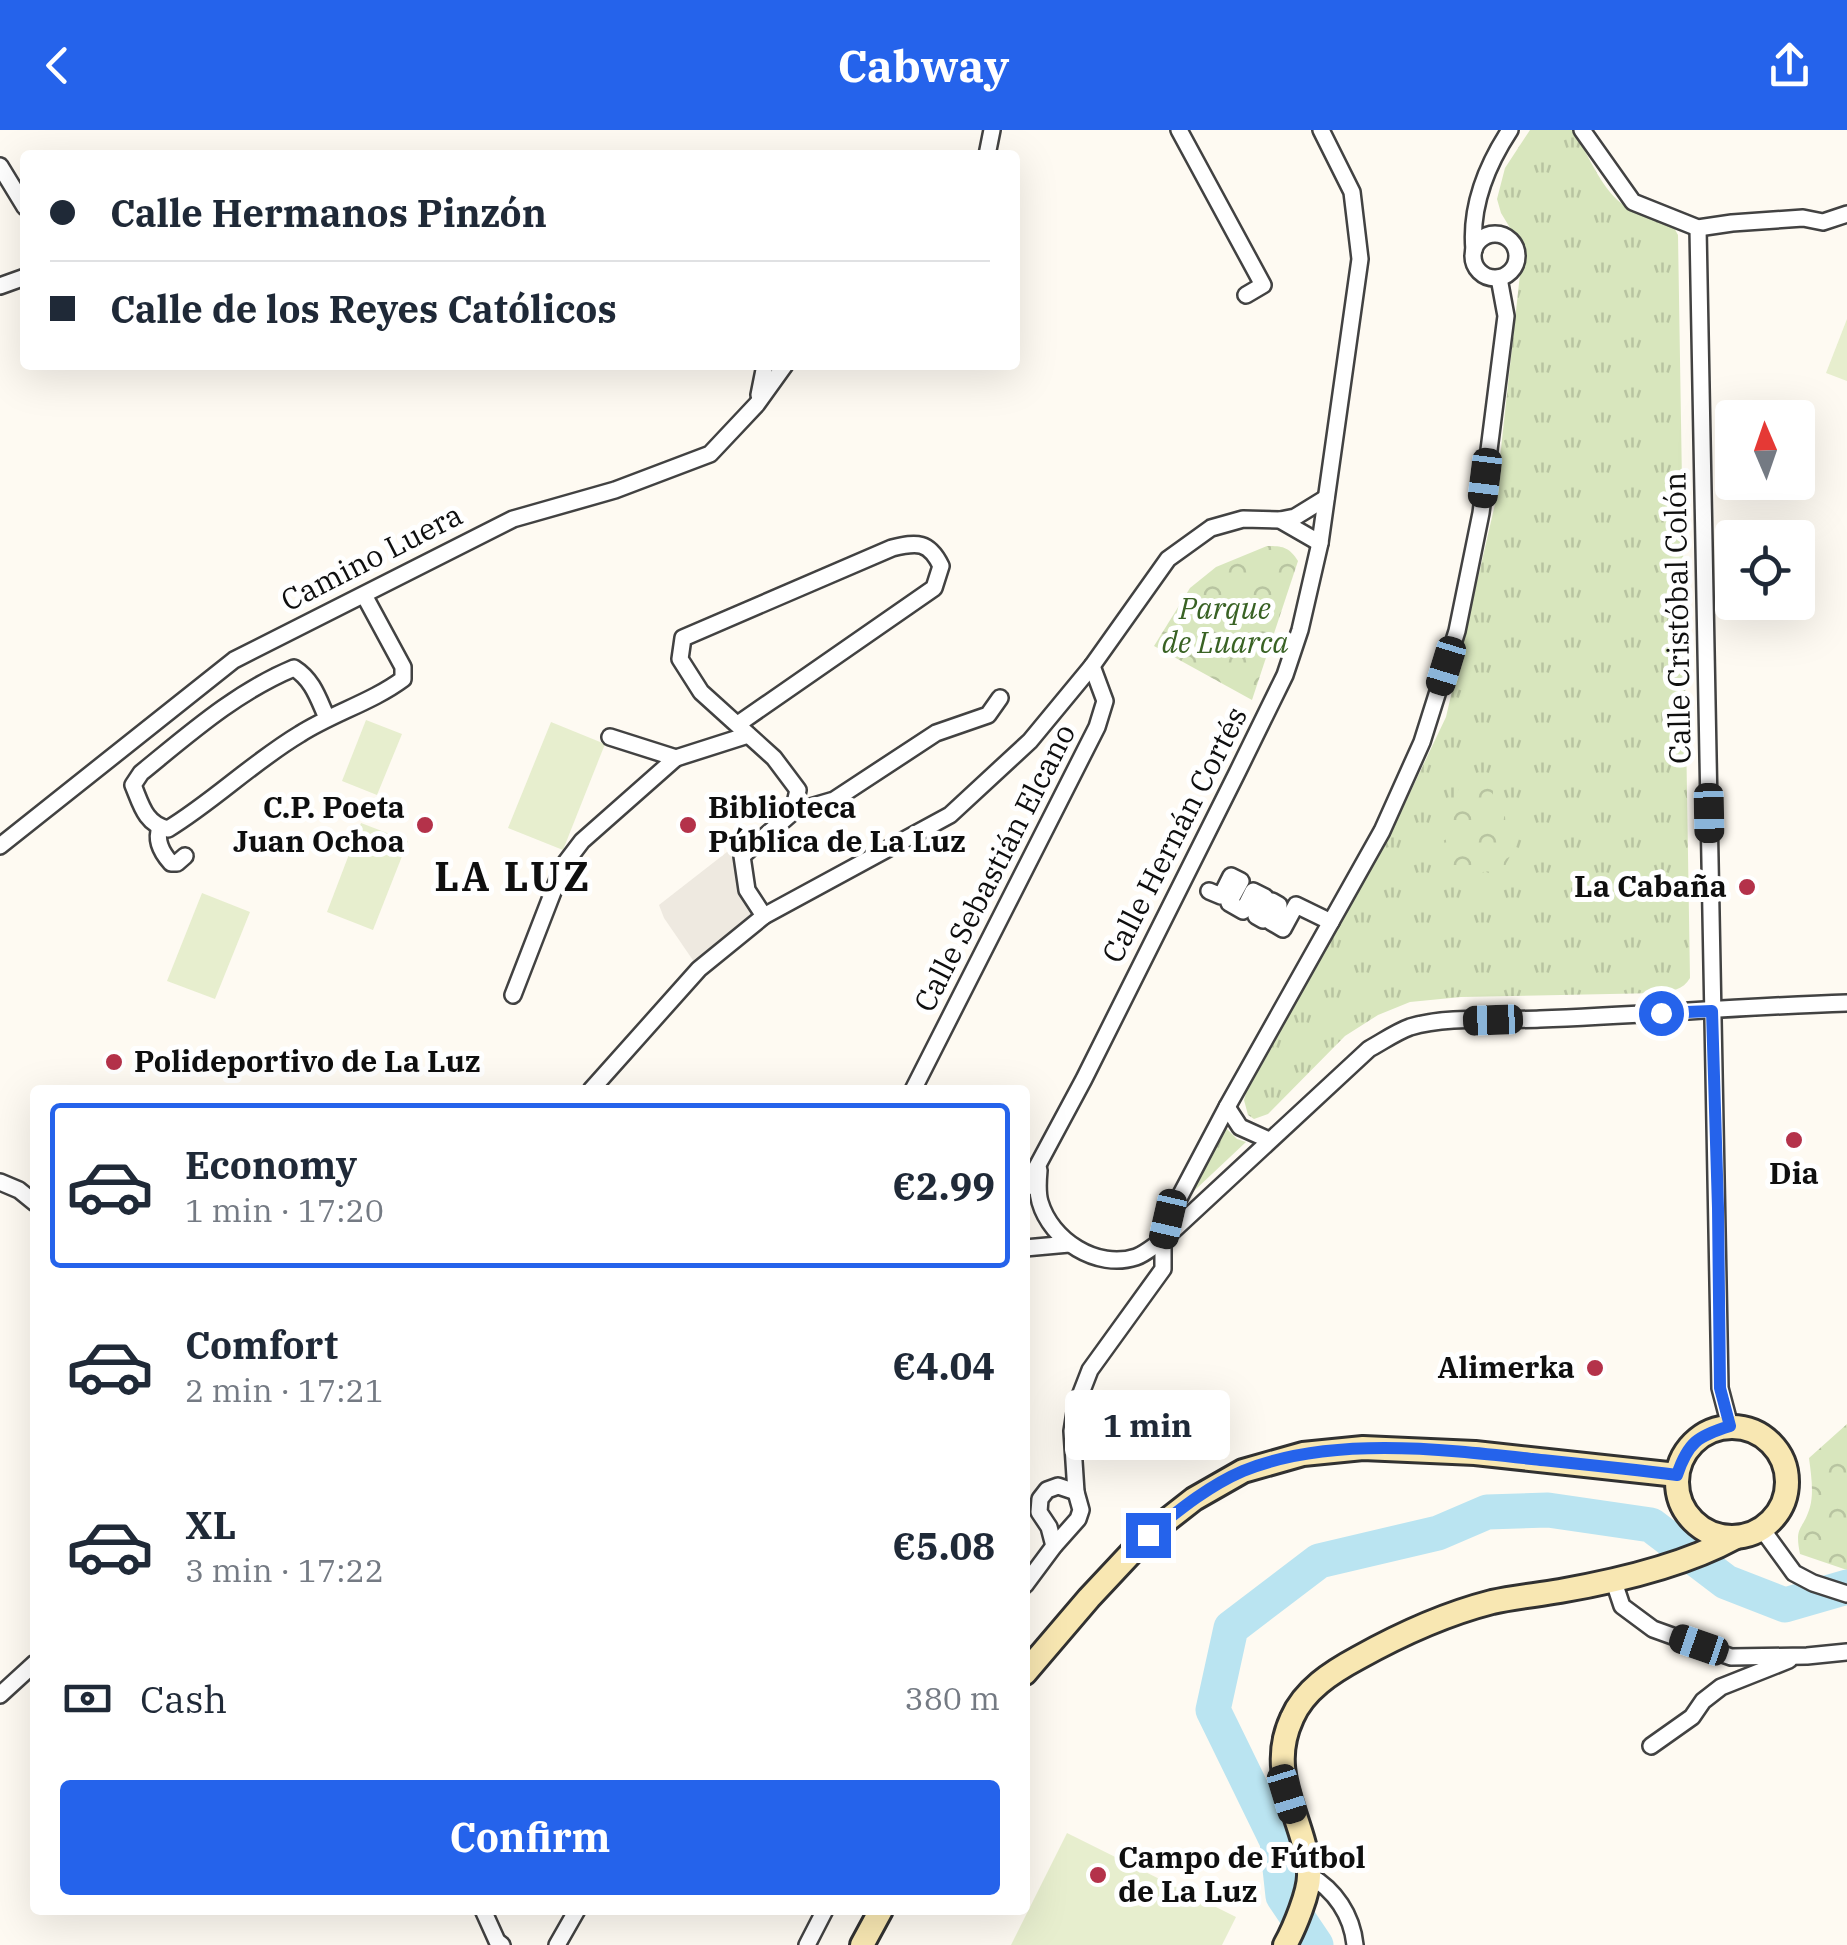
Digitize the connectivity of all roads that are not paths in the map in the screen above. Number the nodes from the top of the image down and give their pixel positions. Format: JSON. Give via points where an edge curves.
{"nodes":[{"id":1,"x":1179,"y":130,"type":"edge"},
{"id":2,"x":1321,"y":130,"type":"edge"},
{"id":3,"x":1510,"y":130,"type":"edge"},
{"id":4,"x":1582,"y":130,"type":"edge"},
{"id":5,"x":0,"y":166,"type":"edge"},
{"id":6,"x":20,"y":199,"type":"edge"},
{"id":7,"x":1479,"y":200,"type":"junction"},
{"id":8,"x":1847,"y":214,"type":"edge"},
{"id":9,"x":1698,"y":228,"type":"junction"},
{"id":10,"x":1492,"y":234,"type":"junction"},
{"id":11,"x":1474,"y":250,"type":"junction"},
{"id":12,"x":1499,"y":278,"type":"junction"},
{"id":13,"x":1246,"y":295,"type":"dead end"},
{"id":14,"x":764,"y":370,"type":"edge"},
{"id":15,"x":781,"y":370,"type":"edge"},
{"id":16,"x":757,"y":404,"type":"junction"},
{"id":17,"x":1326,"y":498,"type":"junction"},
{"id":18,"x":1280,"y":520,"type":"junction"},
{"id":19,"x":1320,"y":543,"type":"junction"},
{"id":20,"x":364,"y":594,"type":"junction"},
{"id":21,"x":1092,"y":666,"type":"junction"},
{"id":22,"x":1000,"y":698,"type":"dead end"},
{"id":23,"x":327,"y":718,"type":"junction"},
{"id":24,"x":743,"y":729,"type":"junction"},
{"id":25,"x":610,"y":736,"type":"dead end"},
{"id":26,"x":676,"y":758,"type":"junction"},
{"id":27,"x":794,"y":812,"type":"junction"},
{"id":28,"x":160,"y":828,"type":"junction"},
{"id":29,"x":0,"y":846,"type":"edge"},
{"id":30,"x":185,"y":856,"type":"dead end"},
{"id":31,"x":1209,"y":891,"type":"dead end"},
{"id":32,"x":764,"y":916,"type":"junction"},
{"id":33,"x":1332,"y":922,"type":"junction"},
{"id":34,"x":513,"y":996,"type":"dead end"},
{"id":35,"x":1847,"y":1003,"type":"edge"},
{"id":36,"x":1712,"y":1011,"type":"junction"},
{"id":37,"x":595,"y":1085,"type":"edge"},
{"id":38,"x":916,"y":1085,"type":"edge"},
{"id":39,"x":1228,"y":1107,"type":"junction"},
{"id":40,"x":1269,"y":1140,"type":"junction"},
{"id":41,"x":1039,"y":1164,"type":"junction"},
{"id":42,"x":1030,"y":1180,"type":"edge"},
{"id":43,"x":0,"y":1182,"type":"edge"},
{"id":44,"x":30,"y":1199,"type":"edge"},
{"id":45,"x":1163,"y":1240,"type":"junction"},
{"id":46,"x":1069,"y":1244,"type":"junction"},
{"id":47,"x":1030,"y":1248,"type":"edge"},
{"id":48,"x":1730,"y":1426,"type":"junction"},
{"id":49,"x":1677,"y":1475,"type":"junction"},
{"id":50,"x":1076,"y":1492,"type":"junction"},
{"id":51,"x":1762,"y":1529,"type":"junction"},
{"id":52,"x":1734,"y":1538,"type":"junction"},
{"id":53,"x":1054,"y":1546,"type":"junction"},
{"id":54,"x":1030,"y":1578,"type":"edge"},
{"id":55,"x":1614,"y":1579,"type":"junction"},
{"id":56,"x":1847,"y":1594,"type":"edge"},
{"id":57,"x":1847,"y":1652,"type":"edge"},
{"id":58,"x":1796,"y":1656,"type":"junction"},
{"id":59,"x":1030,"y":1666,"type":"edge"},
{"id":60,"x":30,"y":1668,"type":"edge"},
{"id":61,"x":0,"y":1695,"type":"edge"},
{"id":62,"x":1651,"y":1746,"type":"dead end"},
{"id":63,"x":1307,"y":1885,"type":"junction"},
{"id":64,"x":484,"y":1915,"type":"edge"},
{"id":65,"x":574,"y":1915,"type":"edge"},
{"id":66,"x":822,"y":1915,"type":"edge"},
{"id":67,"x":877,"y":1915,"type":"edge"},
{"id":68,"x":1286,"y":1942,"type":"edge"},
{"id":69,"x":502,"y":1945,"type":"edge"},
{"id":70,"x":557,"y":1945,"type":"edge"},
{"id":71,"x":807,"y":1945,"type":"edge"},
{"id":72,"x":862,"y":1945,"type":"edge"},
{"id":73,"x":1354,"y":1945,"type":"edge"}],
"edges":[{"from":1,"to":13,"type":"street","via":[[1264,285]]},
{"from":2,"to":17,"type":"street","name":"Calle Hernán Cortés","via":[[1352,192],[1360,259]]},
{"from":3,"to":7,"type":"street"},
{"from":4,"to":9,"type":"street","via":[[1632,202]]},
{"from":5,"to":6,"type":"street"},
{"from":7,"to":10,"type":"street"},
{"from":7,"to":11,"type":"street"},
{"from":8,"to":9,"type":"street","via":[[1823,222]]},
{"from":9,"to":36,"type":"street","name":"Calle Cristóbal Colón"},
{"from":10,"to":11,"type":"street"},
{"from":10,"to":12,"type":"street","via":[[1516,250],[1512,270]]},
{"from":11,"to":12,"type":"street","via":[[1483,274]]},
{"from":12,"to":33,"type":"street","via":[[1506,316],[1458,631],[1422,742]]},
{"from":14,"to":16,"type":"street"},
{"from":15,"to":16,"type":"street","name":"Camino Luera"},
{"from":16,"to":20,"type":"street","name":"Camino Luera","via":[[710,454],[512,519]]},
{"from":17,"to":18,"type":"street"},
{"from":17,"to":19,"type":"street","name":"Calle Hernán Cortés"},
{"from":18,"to":19,"type":"street"},
{"from":18,"to":21,"type":"street","via":[[1243,519],[1211,528],[1168,560]]},
{"from":19,"to":41,"type":"street","name":"Calle Hernán Cortés","via":[[1286,674]]},
{"from":20,"to":23,"type":"street","via":[[404,667],[403,678]]},
{"from":20,"to":29,"type":"street","name":"Camino Luera","via":[[234,660]]},
{"from":21,"to":32,"type":"street","via":[[1030,741],[950,815]]},
{"from":21,"to":38,"type":"street","name":"Calle Sebastián Elcano","via":[[1105,701],[1097,727]]},
{"from":22,"to":27,"type":"street","via":[[988,715],[936,733],[834,800]]},
{"from":23,"to":28,"type":"street","via":[[192,814]]},
{"from":23,"to":28,"type":"street","via":[[314,686],[294,668],[252,688],[133,784]]},
{"from":24,"to":24,"type":"street","via":[[934,588],[941,566],[934,552],[914,542],[892,548],[683,638],[680,659],[701,692]]},
{"from":24,"to":26,"type":"street"},
{"from":24,"to":27,"type":"street","via":[[798,790]]},
{"from":25,"to":26,"type":"street"},
{"from":26,"to":34,"type":"street","via":[[563,866]]},
{"from":27,"to":32,"type":"street","via":[[742,856],[747,890]]},
{"from":28,"to":30,"type":"street","via":[[159,844],[171,863]]},
{"from":31,"to":33,"type":"street","via":[[1221,896],[1232,876],[1241,880],[1228,902],[1243,910],[1253,891],[1265,897],[1256,916],[1263,920],[1272,901],[1279,905],[1271,922],[1283,930],[1296,905]]},
{"from":32,"to":37,"type":"street","via":[[699,969]]},
{"from":33,"to":39,"type":"street"},
{"from":35,"to":36,"type":"street"},
{"from":36,"to":40,"type":"street","via":[[1410,1027],[1369,1049]]},
{"from":36,"to":48,"type":"street","name":"Calle Cristóbal Colón","via":[[1720,1388]]},
{"from":39,"to":40,"type":"street","via":[[1240,1127]]},
{"from":39,"to":45,"type":"street"},
{"from":40,"to":45,"type":"street"},
{"from":41,"to":42,"type":"street","name":"Calle Hernán Cortés"},
{"from":41,"to":46,"type":"street","via":[[1040,1203]]},
{"from":43,"to":44,"type":"street"},
{"from":45,"to":46,"type":"street","via":[[1136,1257],[1114,1259]]},
{"from":45,"to":50,"type":"street","via":[[1163,1269],[1090,1370],[1076,1406]]},
{"from":46,"to":47,"type":"street"},
{"from":48,"to":49,"type":"street","via":[[1702,1434]]},
{"from":48,"to":51,"type":"street","via":[[1758,1432],[1780,1452],[1788,1480],[1782,1508]]},
{"from":49,"to":52,"type":"street","via":[[1684,1512],[1706,1531]]},
{"from":49,"to":59,"type":"street","via":[[1364,1448],[1303,1454],[1244,1471],[1194,1498],[1148,1535]]},
{"from":50,"to":53,"type":"street","via":[[1078,1520]]},
{"from":50,"to":53,"type":"street","via":[[1058,1486],[1040,1500]]},
{"from":51,"to":52,"type":"street"},
{"from":51,"to":56,"type":"street","via":[[1794,1573]]},
{"from":52,"to":55,"type":"street"},
{"from":53,"to":54,"type":"street"},
{"from":55,"to":58,"type":"street","via":[[1622,1606],[1653,1629],[1731,1658]]},
{"from":55,"to":63,"type":"street","via":[[1490,1603],[1416,1628],[1332,1673],[1300,1702],[1281,1751]]},
{"from":57,"to":58,"type":"street"},
{"from":58,"to":62,"type":"street","via":[[1721,1686]]},
{"from":60,"to":61,"type":"street"},
{"from":63,"to":68,"type":"street"},
{"from":63,"to":73,"type":"street","via":[[1326,1885],[1347,1914]]},
{"from":64,"to":69,"type":"street"},
{"from":65,"to":70,"type":"street"},
{"from":66,"to":71,"type":"street"},
{"from":67,"to":72,"type":"street"}]}
